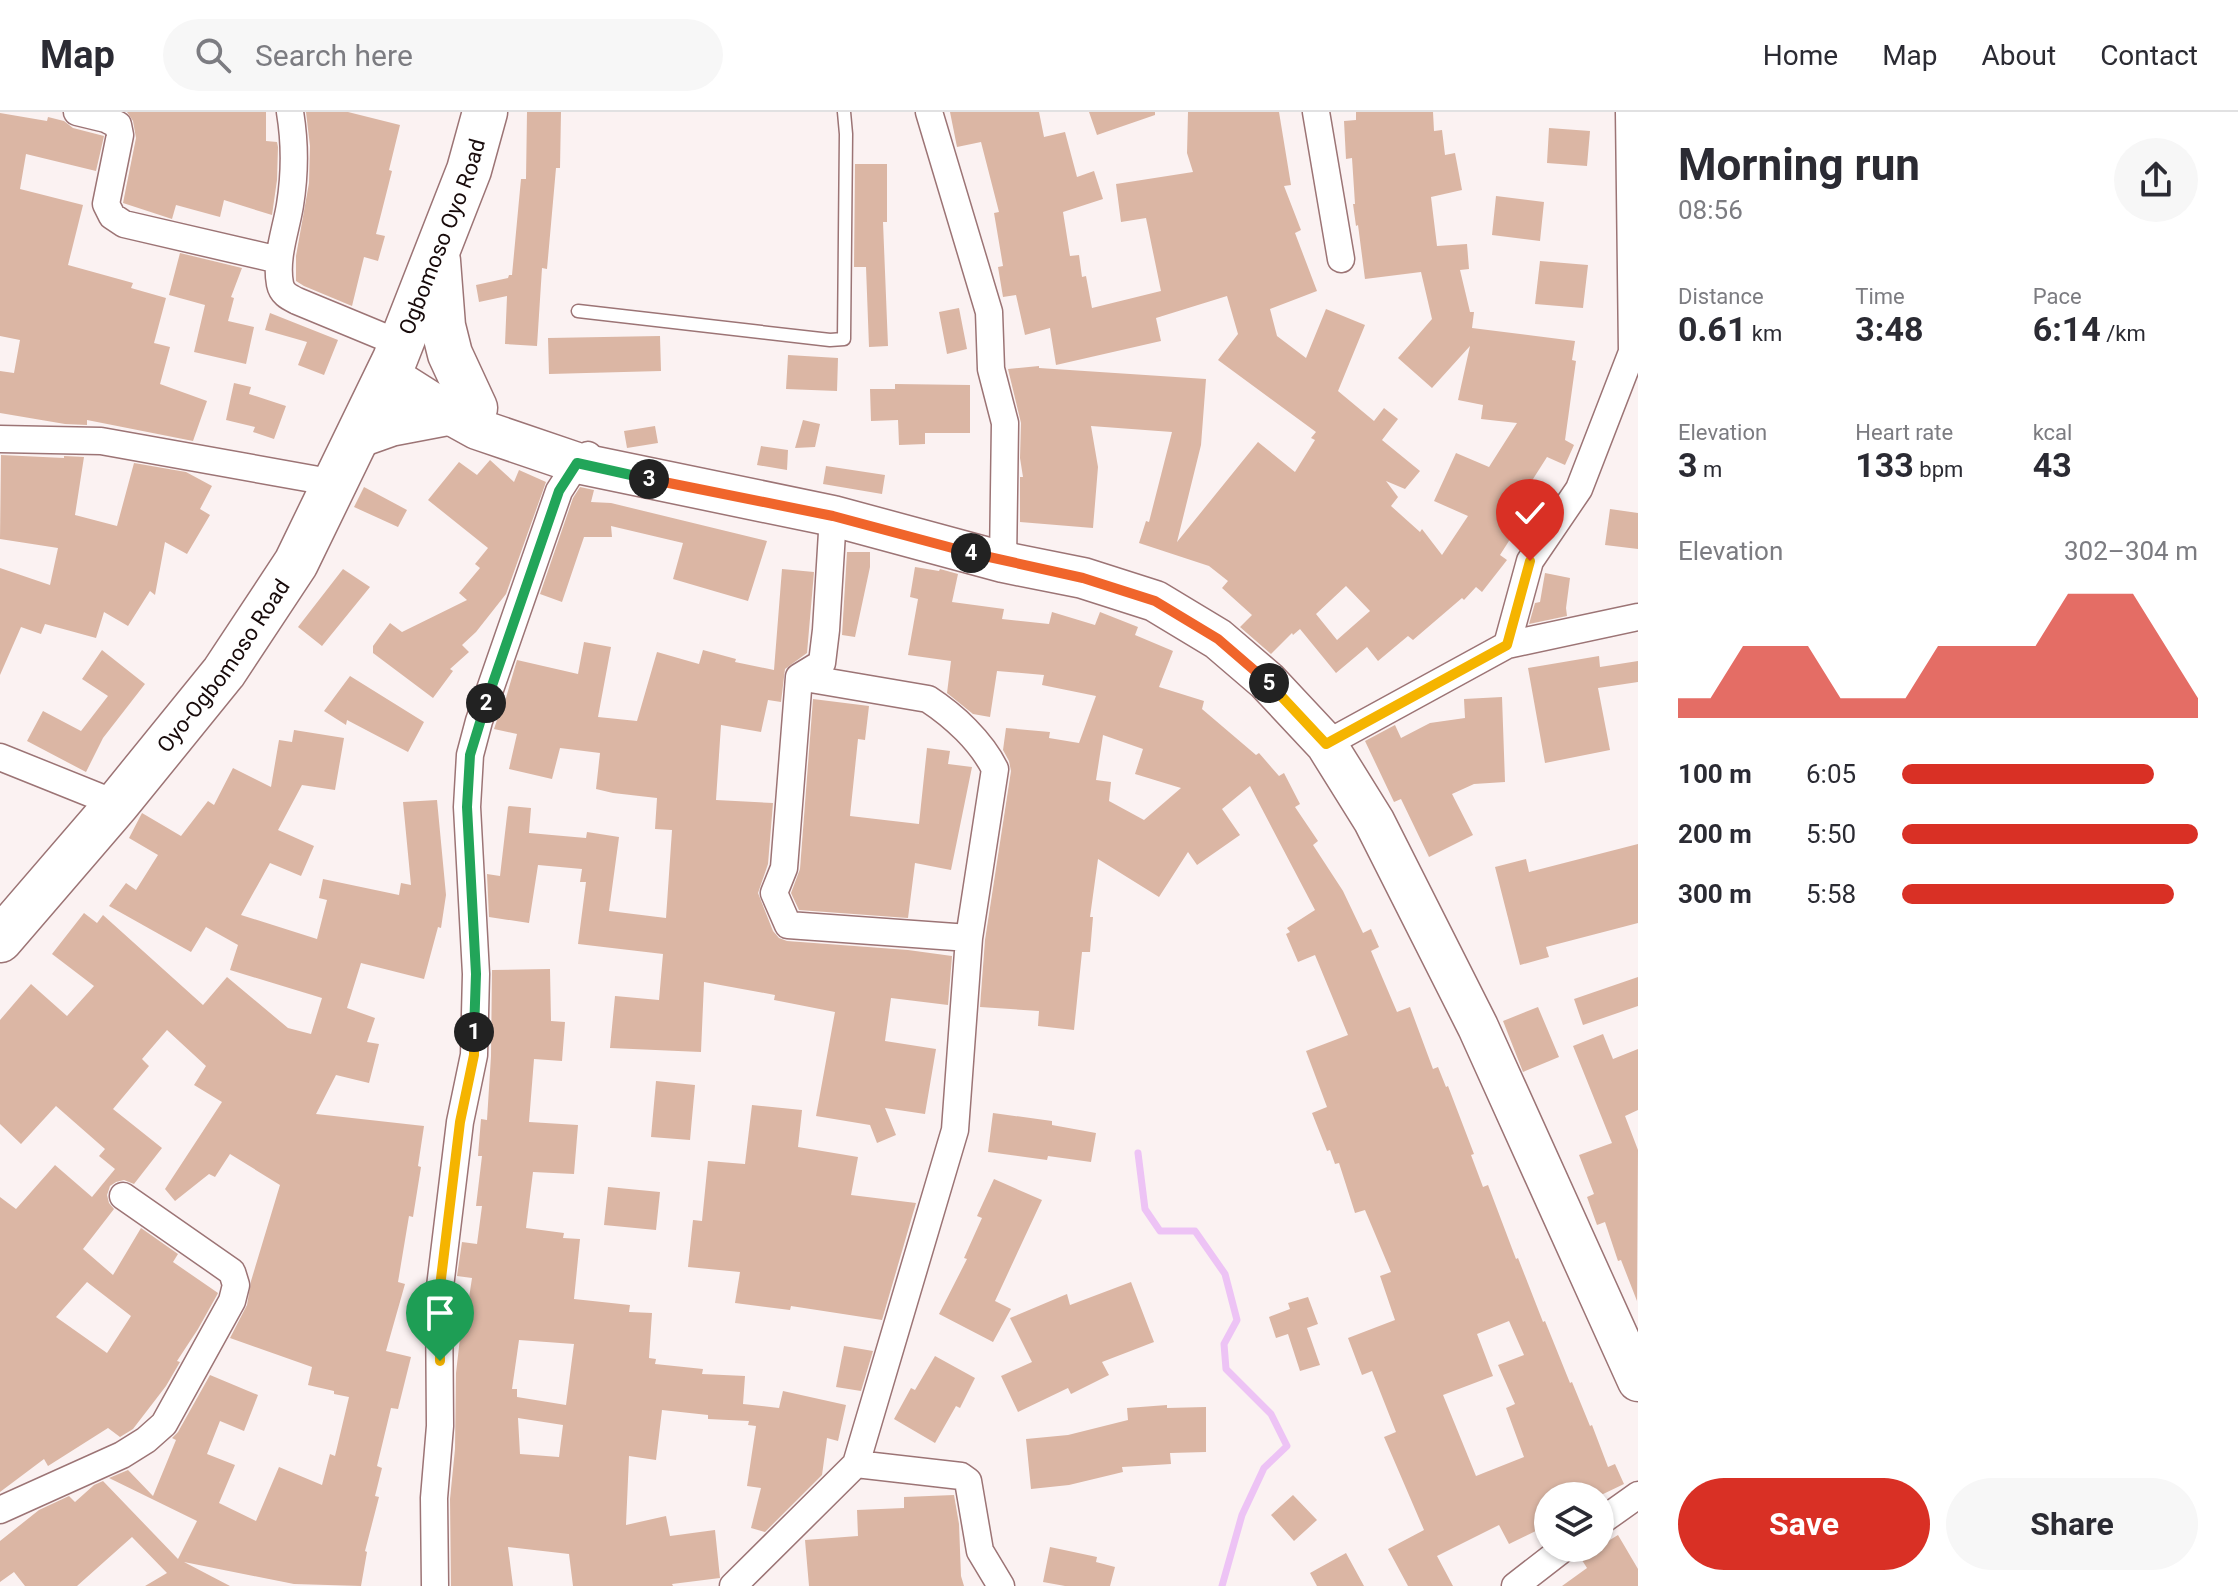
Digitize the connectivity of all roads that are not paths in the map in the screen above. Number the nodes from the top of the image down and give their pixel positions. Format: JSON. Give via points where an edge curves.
{"nodes":[{"id":1,"x":77,"y":112,"type":"edge"},
{"id":2,"x":290,"y":112,"type":"edge"},
{"id":3,"x":485,"y":112,"type":"edge"},
{"id":4,"x":844,"y":112,"type":"edge"},
{"id":5,"x":929,"y":112,"type":"edge"},
{"id":6,"x":1316,"y":112,"type":"edge"},
{"id":7,"x":1629,"y":112,"type":"edge"},
{"id":8,"x":1634,"y":163,"type":"edge"},
{"id":9,"x":437,"y":250,"type":"junction"},
{"id":10,"x":1341,"y":259,"type":"dead end"},
{"id":11,"x":279,"y":260,"type":"junction"},
{"id":12,"x":578,"y":311,"type":"dead end"},
{"id":13,"x":1635,"y":351,"type":"edge"},
{"id":14,"x":394,"y":359,"type":"junction"},
{"id":15,"x":461,"y":410,"type":"junction"},
{"id":16,"x":359,"y":435,"type":"junction"},
{"id":17,"x":0,"y":439,"type":"edge"},
{"id":18,"x":597,"y":462,"type":"junction"},
{"id":19,"x":335,"y":483,"type":"junction"},
{"id":20,"x":833,"y":516,"type":"junction"},
{"id":21,"x":1003,"y":562,"type":"junction"},
{"id":22,"x":1638,"y":617,"type":"edge"},
{"id":23,"x":1507,"y":645,"type":"junction"},
{"id":24,"x":799,"y":677,"type":"junction"},
{"id":25,"x":1326,"y":744,"type":"junction"},
{"id":26,"x":0,"y":757,"type":"edge"},
{"id":27,"x":117,"y":804,"type":"junction"},
{"id":28,"x":4,"y":930,"type":"edge"},
{"id":29,"x":969,"y":938,"type":"junction"},
{"id":30,"x":123,"y":1196,"type":"dead end"},
{"id":31,"x":1638,"y":1381,"type":"edge"},
{"id":32,"x":856,"y":1464,"type":"junction"},
{"id":33,"x":1638,"y":1495,"type":"edge"},
{"id":34,"x":0,"y":1510,"type":"edge"},
{"id":35,"x":1614,"y":1512,"type":"edge"},
{"id":36,"x":1546,"y":1562,"type":"edge"},
{"id":37,"x":435,"y":1586,"type":"edge"},
{"id":38,"x":733,"y":1586,"type":"edge"},
{"id":39,"x":1001,"y":1586,"type":"edge"},
{"id":40,"x":1515,"y":1586,"type":"edge"}],
"edges":[{"from":1,"to":11,"type":"street","via":[[118,125],[106,204],[112,216],[124,224]]},
{"from":2,"to":11,"type":"street","via":[[293,172]]},
{"from":3,"to":9,"type":"highway","name":"Ogbomoso Oyo Road"},
{"from":4,"to":12,"type":"lane","via":[[844,339]]},
{"from":5,"to":21,"type":"street","via":[[989,312],[991,369],[1005,423]]},
{"from":6,"to":10,"type":"street"},
{"from":7,"to":8,"type":"street"},
{"from":8,"to":13,"type":"street"},
{"from":9,"to":14,"type":"highway","name":"Ogbomoso Oyo Road"},
{"from":9,"to":15,"type":"highway","via":[[443,326]]},
{"from":11,"to":14,"type":"street","via":[[280,287],[286,295]]},
{"from":13,"to":23,"type":"street","via":[[1579,489],[1530,561]]},
{"from":14,"to":15,"type":"main road"},
{"from":14,"to":16,"type":"highway","name":"Oyo-Ogbomoso Road"},
{"from":15,"to":16,"type":"highway"},
{"from":15,"to":18,"type":"main road","via":[[477,429]]},
{"from":16,"to":19,"type":"highway","name":"Oyo-Ogbomoso Road"},
{"from":17,"to":19,"type":"street","via":[[101,441]]},
{"from":18,"to":20,"type":"main road"},
{"from":18,"to":37,"type":"street","via":[[559,491],[470,755],[474,1055],[460,1122],[439,1295]]},
{"from":19,"to":27,"type":"highway","name":"Oyo-Ogbomoso Road","via":[[296,563],[224,672]]},
{"from":20,"to":21,"type":"main road"},
{"from":20,"to":24,"type":"street","via":[[822,663]]},
{"from":21,"to":25,"type":"main road","via":[[1083,578],[1155,601],[1218,639],[1267,681]]},
{"from":22,"to":23,"type":"street"},
{"from":23,"to":25,"type":"street"},
{"from":24,"to":29,"type":"street","via":[[928,699],[986,752],[995,769]]},
{"from":24,"to":29,"type":"street","via":[[784,868],[774,893],[788,925]]},
{"from":25,"to":31,"type":"main road","via":[[1374,821],[1478,1027]]},
{"from":26,"to":27,"type":"street"},
{"from":27,"to":28,"type":"highway","name":"Oyo-Ogbomoso Road"},
{"from":29,"to":32,"type":"street","via":[[955,1130]]},
{"from":30,"to":34,"type":"street","via":[[232,1272],[232,1301],[164,1424],[122,1455]]},
{"from":32,"to":38,"type":"street"},
{"from":32,"to":39,"type":"street","via":[[968,1481],[980,1551]]},
{"from":33,"to":35,"type":"street"},
{"from":36,"to":40,"type":"street"}]}
